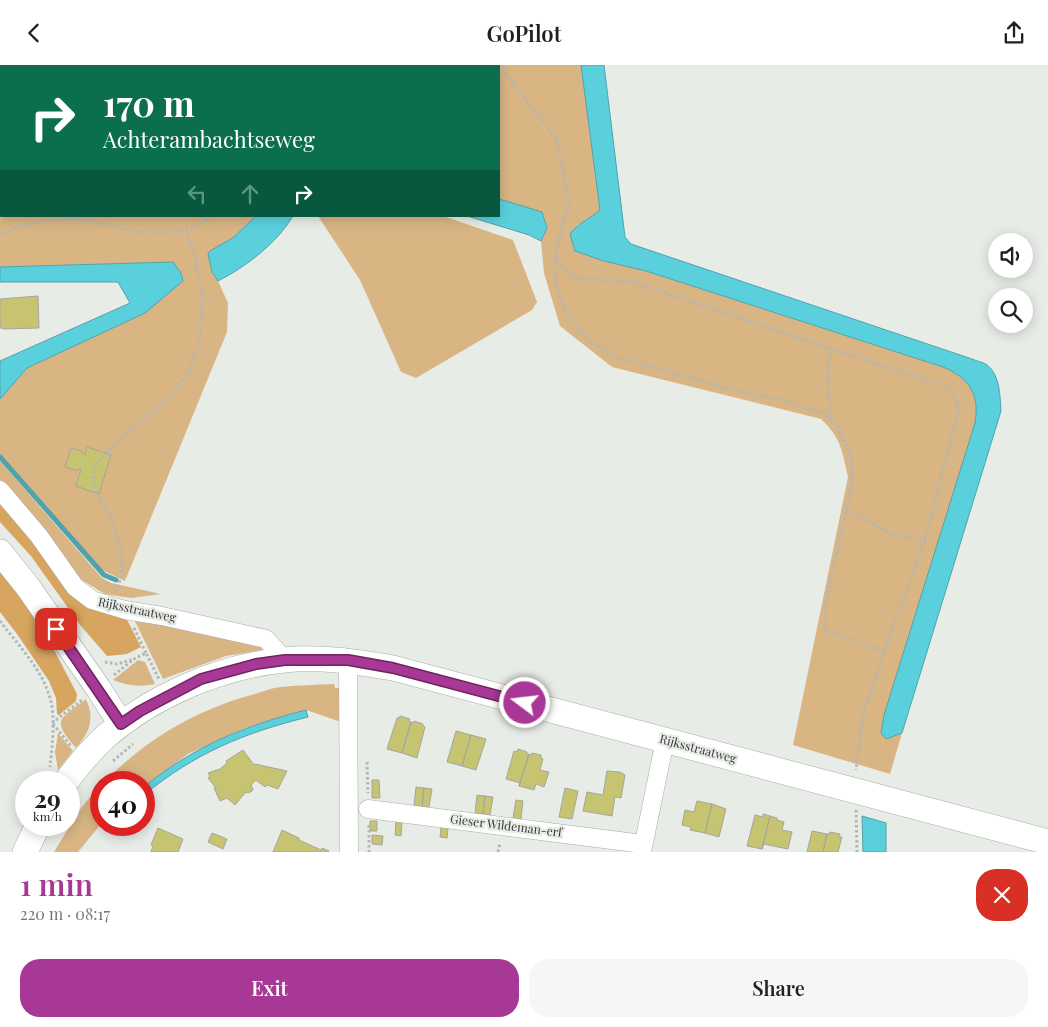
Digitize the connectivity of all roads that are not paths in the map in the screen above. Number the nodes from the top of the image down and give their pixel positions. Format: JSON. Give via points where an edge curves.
{"nodes":[{"id":1,"x":0,"y":490,"type":"edge"},
{"id":2,"x":0,"y":552,"type":"edge"},
{"id":3,"x":285,"y":660,"type":"junction"},
{"id":4,"x":348,"y":660,"type":"junction"},
{"id":5,"x":130,"y":731,"type":"junction"},
{"id":6,"x":665,"y":740,"type":"junction"},
{"id":7,"x":66,"y":771,"type":"edge"},
{"id":8,"x":368,"y":809,"type":"road end"},
{"id":9,"x":33,"y":836,"type":"edge"},
{"id":10,"x":1048,"y":842,"type":"edge"},
{"id":11,"x":643,"y":848,"type":"edge"},
{"id":12,"x":25,"y":852,"type":"edge"},
{"id":13,"x":349,"y":852,"type":"edge"}],
"edges":[{"from":1,"to":3,"type":"street","name":"Rijksstraatweg","via":[[39,536],[75,587],[92,600],[266,639]]},
{"from":2,"to":5,"type":"street"},
{"from":3,"to":4,"type":"street","name":"Rijksstraatweg"},
{"from":3,"to":5,"type":"street","name":"Rijksstraatweg","via":[[201,679],[140,711]]},
{"from":4,"to":6,"type":"street","name":"Rijksstraatweg","via":[[393,668]]},
{"from":4,"to":13,"type":"street"},
{"from":5,"to":7,"type":"street","name":"Rijksstraatweg"},
{"from":6,"to":10,"type":"street","name":"Rijksstraatweg","via":[[853,801]]},
{"from":6,"to":11,"type":"street","name":"Gieser Wildeman-erf"},
{"from":8,"to":11,"type":"street","name":"Gieser Wildeman-erf"},
{"from":9,"to":12,"type":"street"}]}
